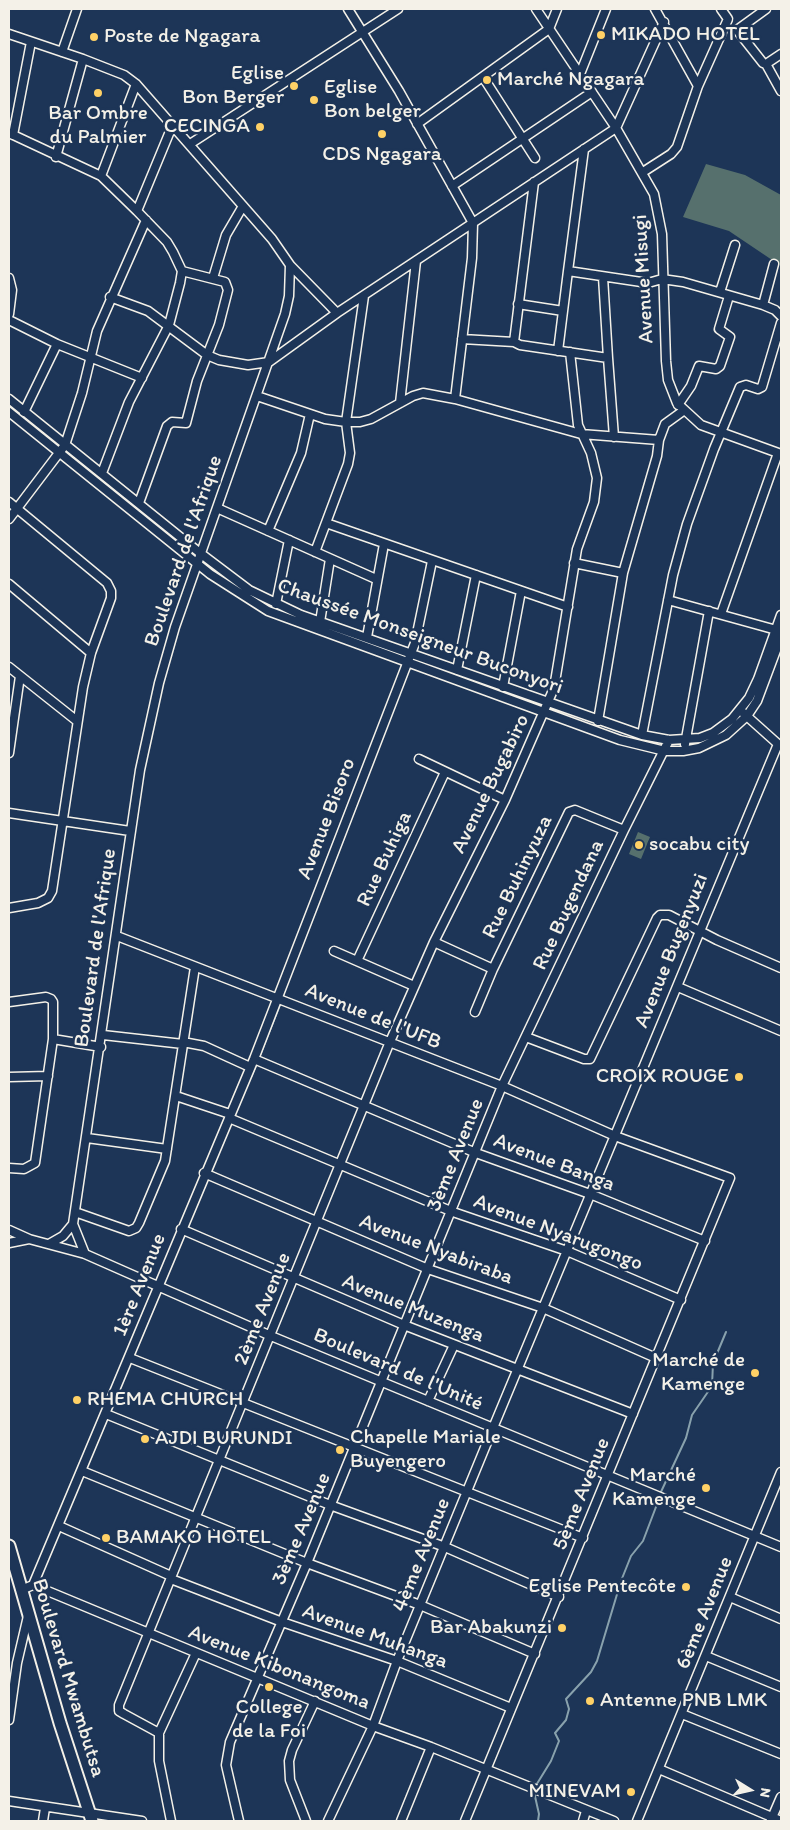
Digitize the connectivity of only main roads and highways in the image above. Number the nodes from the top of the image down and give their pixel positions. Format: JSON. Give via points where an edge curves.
{"nodes":[{"id":1,"x":9,"y":1546,"type":"edge"},
{"id":2,"x":91,"y":1817,"type":"edge"}],
"edges":[{"from":1,"to":2,"type":"highway","name":"Boulevard Mwambutsa"}]}
